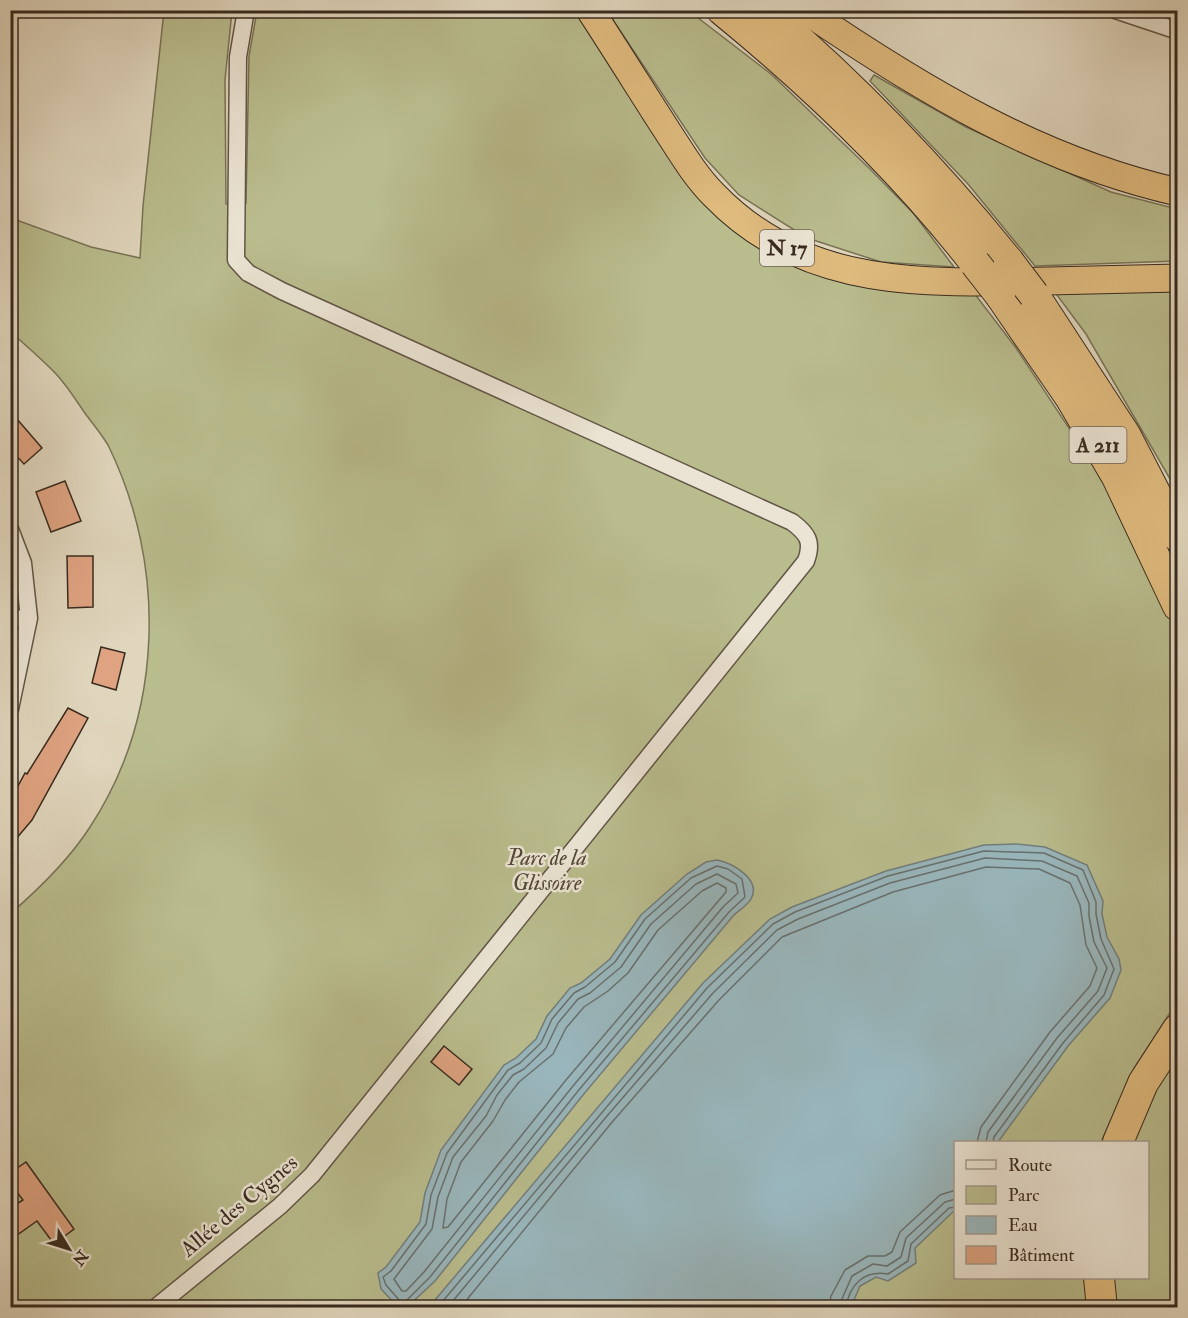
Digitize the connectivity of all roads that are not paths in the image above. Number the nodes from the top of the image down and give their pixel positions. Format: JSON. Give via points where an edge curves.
{"nodes":[{"id":1,"x":246,"y":10,"type":"edge"},
{"id":2,"x":590,"y":10,"type":"edge"},
{"id":3,"x":722,"y":10,"type":"edge"},
{"id":4,"x":765,"y":10,"type":"edge"},
{"id":5,"x":805,"y":10,"type":"edge"},
{"id":6,"x":1115,"y":10,"type":"edge"},
{"id":7,"x":1178,"y":31,"type":"edge"},
{"id":8,"x":1178,"y":192,"type":"edge"},
{"id":9,"x":1178,"y":278,"type":"edge"},
{"id":10,"x":10,"y":529,"type":"edge"},
{"id":11,"x":1178,"y":537,"type":"edge"},
{"id":12,"x":1178,"y":606,"type":"edge"},
{"id":13,"x":29,"y":618,"type":"junction"},
{"id":14,"x":10,"y":619,"type":"edge"},
{"id":15,"x":10,"y":709,"type":"edge"},
{"id":16,"x":1178,"y":1029,"type":"edge"},
{"id":17,"x":1119,"y":1141,"type":"edge"},
{"id":18,"x":1099,"y":1279,"type":"edge"},
{"id":19,"x":155,"y":1308,"type":"edge"},
{"id":20,"x":1102,"y":1308,"type":"edge"}],
"edges":[{"from":1,"to":19,"type":"street","name":"Allée des Cygnes","via":[[238,57],[236,260],[240,267],[261,281],[792,522],[805,531],[810,541],[806,561],[312,1175]]},
{"from":2,"to":9,"type":"highway","number":"N 17","via":[[693,170],[714,195],[762,234],[799,255],[887,279],[963,282]]},
{"from":3,"to":12,"type":"highway","number":"A 211","bridge":true,"via":[[834,108],[900,174],[1000,295],[1070,398],[1117,477]]},
{"from":4,"to":11,"type":"highway","number":"A 211","bridge":true,"via":[[867,102],[948,188],[1009,262],[1126,436]]},
{"from":5,"to":8,"type":"highway","via":[[889,67],[998,128],[1129,180]]},
{"from":6,"to":7,"type":"street"},
{"from":10,"to":13,"type":"street","via":[[23,563]]},
{"from":13,"to":14,"type":"street"},
{"from":13,"to":15,"type":"street"},
{"from":16,"to":17,"type":"highway","via":[[1143,1083]]},
{"from":18,"to":20,"type":"highway"}]}
